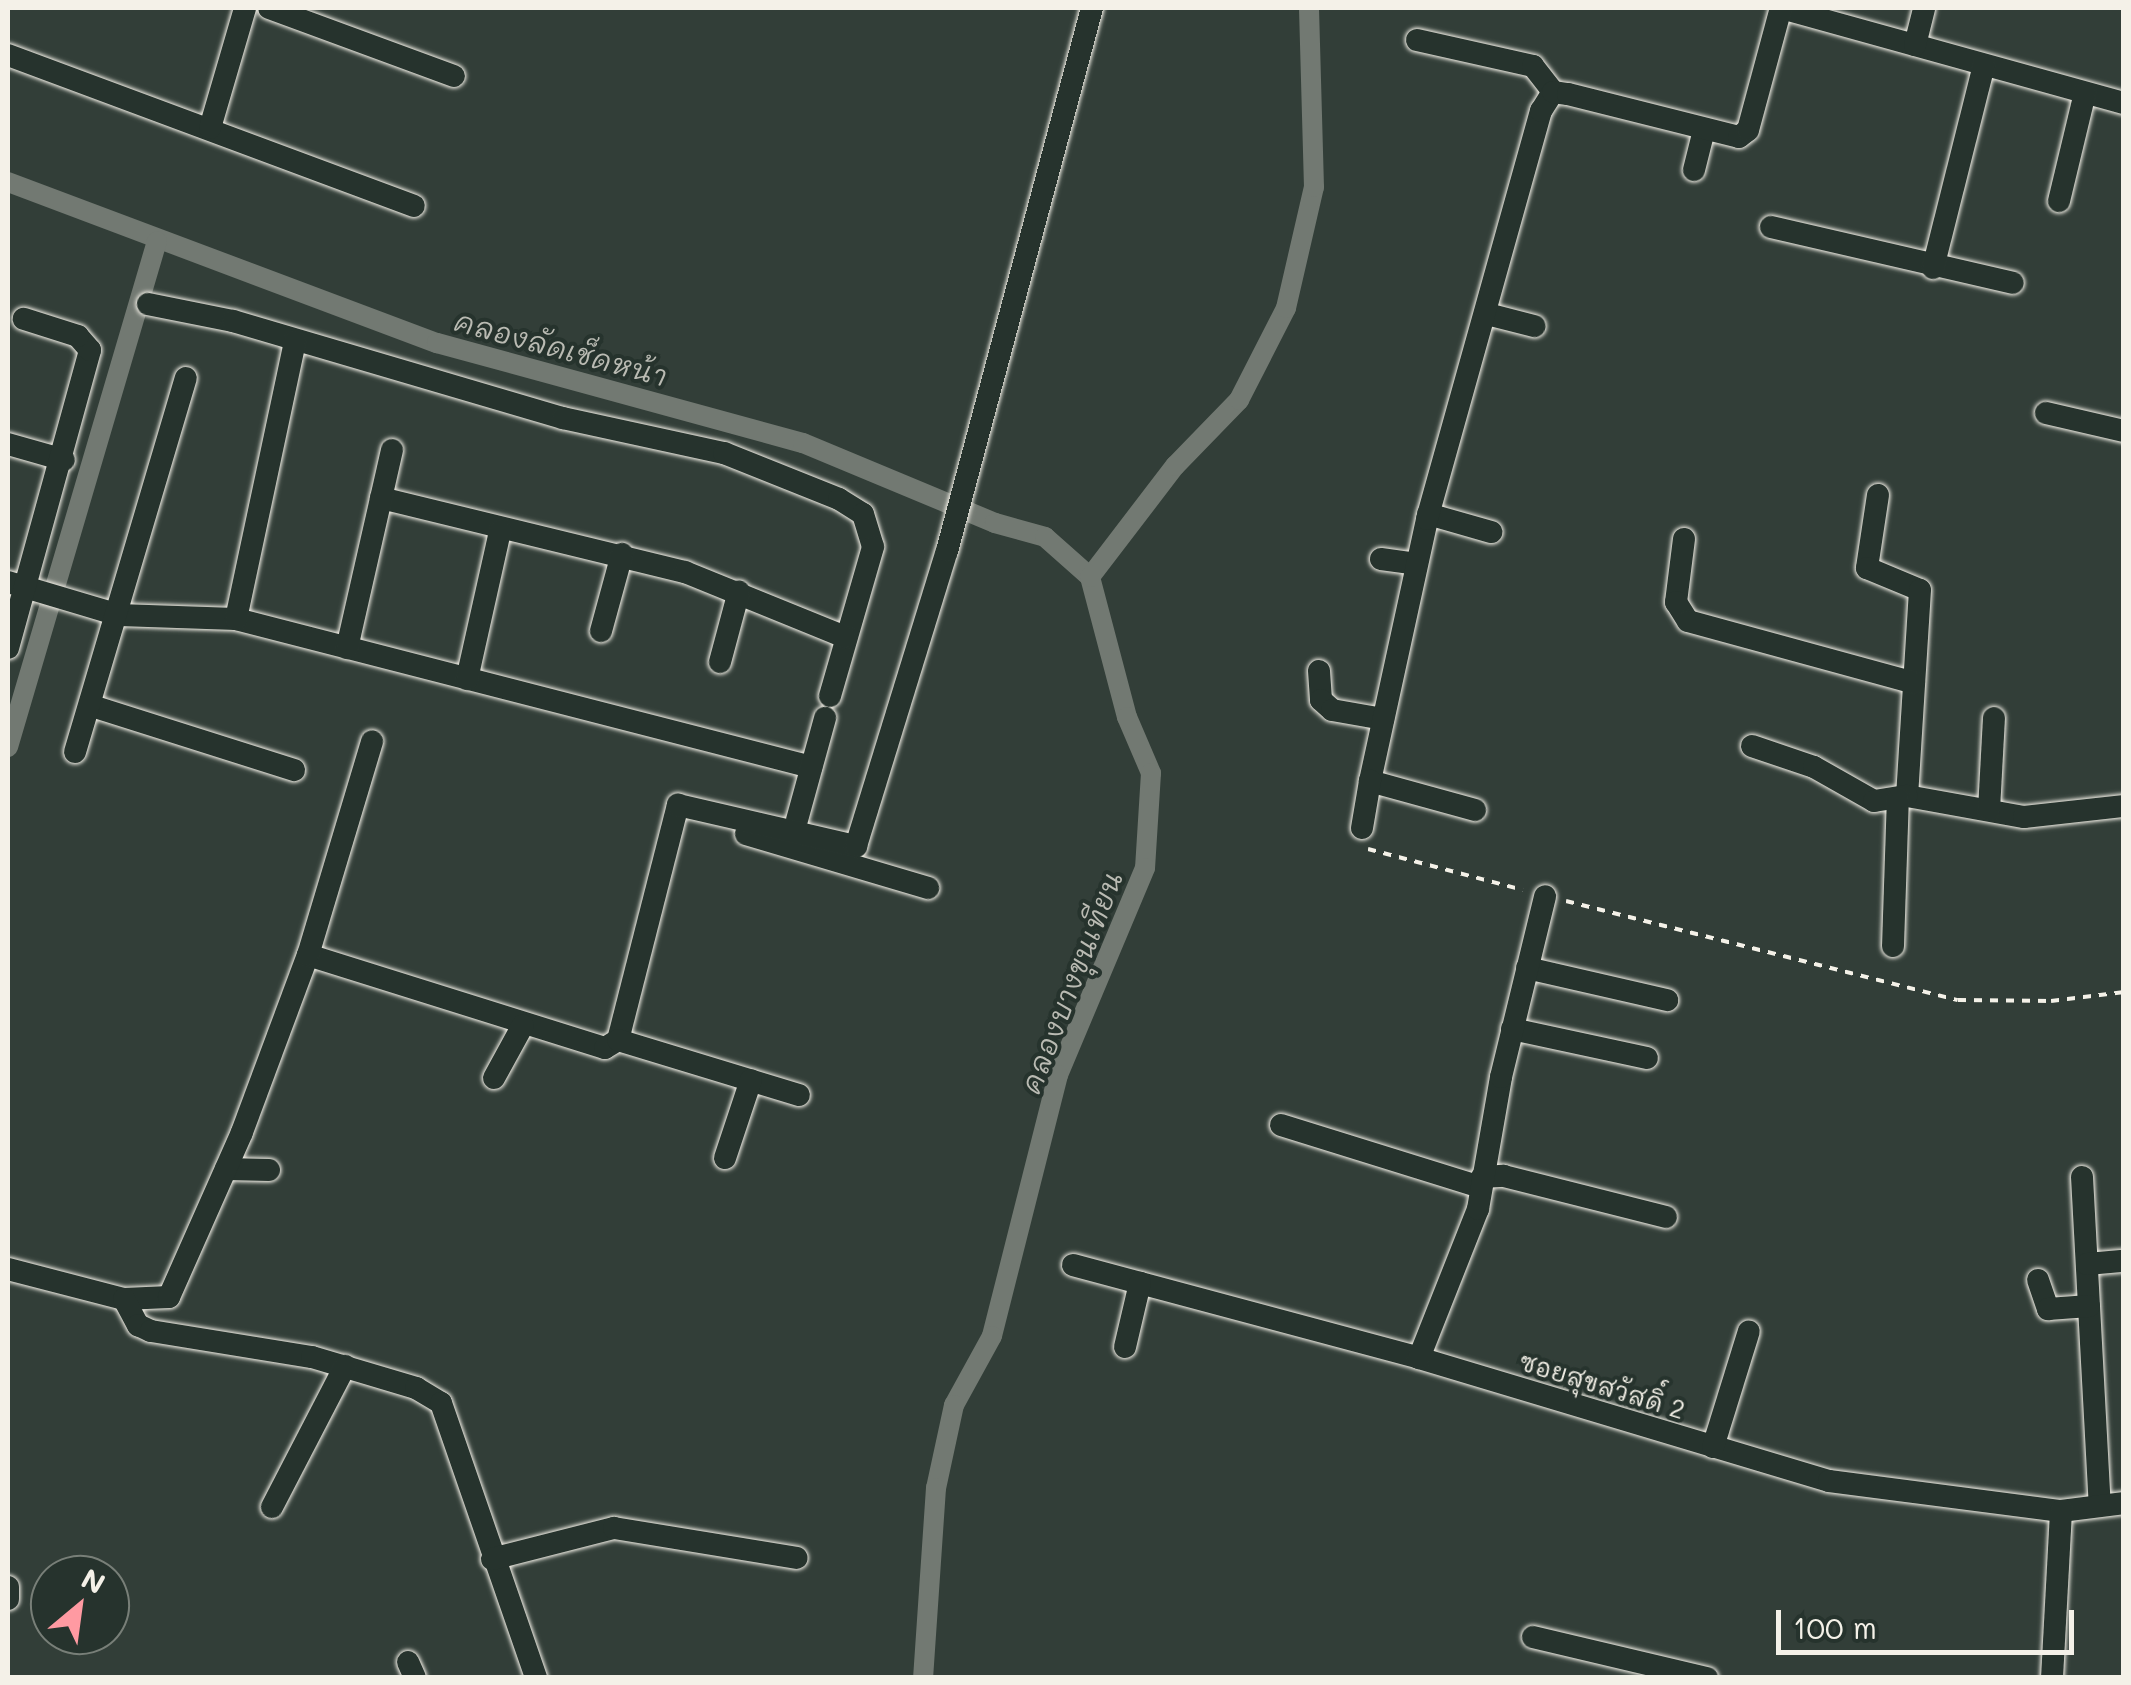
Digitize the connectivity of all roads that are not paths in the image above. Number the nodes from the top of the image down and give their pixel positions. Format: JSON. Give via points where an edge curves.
{"nodes":[{"id":1,"x":246,"y":8,"type":"edge"},
{"id":2,"x":269,"y":8,"type":"edge"},
{"id":3,"x":1092,"y":8,"type":"edge"},
{"id":4,"x":1781,"y":8,"type":"edge"},
{"id":5,"x":1924,"y":8,"type":"edge"},
{"id":6,"x":1417,"y":40,"type":"dead end"},
{"id":7,"x":1915,"y":45,"type":"junction"},
{"id":8,"x":8,"y":56,"type":"edge"},
{"id":9,"x":1984,"y":65,"type":"junction"},
{"id":10,"x":454,"y":76,"type":"dead end"},
{"id":11,"x":1553,"y":92,"type":"junction"},
{"id":12,"x":2086,"y":93,"type":"junction"},
{"id":13,"x":2124,"y":104,"type":"edge"},
{"id":14,"x":210,"y":128,"type":"junction"},
{"id":15,"x":1703,"y":132,"type":"junction"},
{"id":16,"x":1694,"y":170,"type":"dead end"},
{"id":17,"x":2059,"y":201,"type":"dead end"},
{"id":18,"x":414,"y":206,"type":"dead end"},
{"id":19,"x":1771,"y":227,"type":"dead end"},
{"id":20,"x":1933,"y":268,"type":"junction"},
{"id":21,"x":2012,"y":283,"type":"dead end"},
{"id":22,"x":148,"y":304,"type":"dead end"},
{"id":23,"x":1487,"y":314,"type":"junction"},
{"id":24,"x":24,"y":319,"type":"dead end"},
{"id":25,"x":1534,"y":326,"type":"dead end"},
{"id":26,"x":294,"y":340,"type":"junction"},
{"id":27,"x":186,"y":378,"type":"dead end"},
{"id":28,"x":2046,"y":413,"type":"dead end"},
{"id":29,"x":2124,"y":430,"type":"edge"},
{"id":30,"x":8,"y":444,"type":"edge"},
{"id":31,"x":392,"y":450,"type":"dead end"},
{"id":32,"x":64,"y":460,"type":"junction"},
{"id":33,"x":1878,"y":495,"type":"dead end"},
{"id":34,"x":381,"y":498,"type":"junction"},
{"id":35,"x":1428,"y":514,"type":"junction"},
{"id":36,"x":500,"y":531,"type":"junction"},
{"id":37,"x":1492,"y":532,"type":"dead end"},
{"id":38,"x":1684,"y":538,"type":"dead end"},
{"id":39,"x":622,"y":554,"type":"junction"},
{"id":40,"x":1381,"y":558,"type":"dead end"},
{"id":41,"x":1416,"y":564,"type":"junction"},
{"id":42,"x":35,"y":590,"type":"edge"},
{"id":43,"x":739,"y":591,"type":"junction"},
{"id":44,"x":119,"y":616,"type":"junction"},
{"id":45,"x":236,"y":618,"type":"junction"},
{"id":46,"x":601,"y":632,"type":"dead end"},
{"id":47,"x":844,"y":637,"type":"junction"},
{"id":48,"x":8,"y":648,"type":"edge"},
{"id":49,"x":347,"y":648,"type":"junction"},
{"id":50,"x":720,"y":662,"type":"dead end"},
{"id":51,"x":1318,"y":670,"type":"dead end"},
{"id":52,"x":467,"y":679,"type":"junction"},
{"id":53,"x":1914,"y":684,"type":"junction"},
{"id":54,"x":92,"y":706,"type":"junction"},
{"id":55,"x":1994,"y":718,"type":"dead end"},
{"id":56,"x":1383,"y":719,"type":"junction"},
{"id":57,"x":372,"y":741,"type":"dead end"},
{"id":58,"x":1752,"y":746,"type":"dead end"},
{"id":59,"x":75,"y":752,"type":"dead end"},
{"id":60,"x":811,"y":767,"type":"junction"},
{"id":61,"x":294,"y":770,"type":"dead end"},
{"id":62,"x":1370,"y":781,"type":"junction"},
{"id":63,"x":1902,"y":797,"type":"junction"},
{"id":64,"x":2124,"y":806,"type":"edge"},
{"id":65,"x":1475,"y":810,"type":"dead end"},
{"id":66,"x":1990,"y":810,"type":"junction"},
{"id":67,"x":675,"y":814,"type":"junction"},
{"id":68,"x":797,"y":820,"type":"dead end"},
{"id":69,"x":1362,"y":828,"type":"road end"},
{"id":70,"x":928,"y":888,"type":"dead end"},
{"id":71,"x":1545,"y":896,"type":"road end"},
{"id":72,"x":1893,"y":946,"type":"dead end"},
{"id":73,"x":308,"y":954,"type":"junction"},
{"id":74,"x":1527,"y":968,"type":"junction"},
{"id":75,"x":1667,"y":1000,"type":"dead end"},
{"id":76,"x":523,"y":1024,"type":"junction"},
{"id":77,"x":1512,"y":1029,"type":"junction"},
{"id":78,"x":618,"y":1040,"type":"junction"},
{"id":79,"x":1647,"y":1058,"type":"dead end"},
{"id":80,"x":494,"y":1078,"type":"dead end"},
{"id":81,"x":751,"y":1080,"type":"junction"},
{"id":82,"x":799,"y":1095,"type":"dead end"},
{"id":83,"x":1281,"y":1124,"type":"dead end"},
{"id":84,"x":725,"y":1158,"type":"dead end"},
{"id":85,"x":226,"y":1168,"type":"junction"},
{"id":86,"x":269,"y":1170,"type":"dead end"},
{"id":87,"x":2082,"y":1177,"type":"dead end"},
{"id":88,"x":1481,"y":1182,"type":"junction"},
{"id":89,"x":1666,"y":1217,"type":"dead end"},
{"id":90,"x":2124,"y":1261,"type":"edge"},
{"id":91,"x":2087,"y":1264,"type":"junction"},
{"id":92,"x":1073,"y":1265,"type":"dead end"},
{"id":93,"x":8,"y":1270,"type":"edge"},
{"id":94,"x":2038,"y":1280,"type":"dead end"},
{"id":95,"x":1140,"y":1283,"type":"junction"},
{"id":96,"x":124,"y":1300,"type":"junction"},
{"id":97,"x":2089,"y":1306,"type":"junction"},
{"id":98,"x":1748,"y":1331,"type":"dead end"},
{"id":99,"x":1125,"y":1347,"type":"dead end"},
{"id":100,"x":1419,"y":1358,"type":"junction"},
{"id":101,"x":345,"y":1366,"type":"junction"},
{"id":102,"x":1713,"y":1446,"type":"junction"},
{"id":103,"x":2124,"y":1503,"type":"edge"},
{"id":104,"x":2100,"y":1506,"type":"junction"},
{"id":105,"x":272,"y":1507,"type":"dead end"},
{"id":106,"x":2060,"y":1511,"type":"junction"},
{"id":107,"x":797,"y":1558,"type":"dead end"},
{"id":108,"x":492,"y":1559,"type":"junction"},
{"id":109,"x":8,"y":1587,"type":"edge"},
{"id":110,"x":8,"y":1600,"type":"edge"},
{"id":111,"x":1533,"y":1636,"type":"dead end"},
{"id":112,"x":536,"y":1678,"type":"edge"},
{"id":113,"x":1707,"y":1678,"type":"edge"},
{"id":114,"x":2052,"y":1678,"type":"edge"}],
"edges":[{"from":1,"to":14,"type":"street"},
{"from":2,"to":10,"type":"street"},
{"from":3,"to":67,"type":"street","via":[[947,552],[856,846],[687,802]]},
{"from":4,"to":7,"type":"street"},
{"from":4,"to":15,"type":"street","via":[[1748,130],[1739,137]]},
{"from":5,"to":7,"type":"street"},
{"from":6,"to":11,"type":"street","via":[[1533,66]]},
{"from":7,"to":9,"type":"street"},
{"from":8,"to":14,"type":"street"},
{"from":9,"to":12,"type":"street"},
{"from":9,"to":20,"type":"street"},
{"from":11,"to":15,"type":"street"},
{"from":11,"to":23,"type":"street","via":[[1541,110]]},
{"from":12,"to":13,"type":"street"},
{"from":12,"to":17,"type":"street"},
{"from":14,"to":18,"type":"street"},
{"from":15,"to":16,"type":"street"},
{"from":19,"to":20,"type":"street"},
{"from":20,"to":21,"type":"street"},
{"from":22,"to":26,"type":"street"},
{"from":23,"to":25,"type":"street"},
{"from":23,"to":35,"type":"street"},
{"from":24,"to":32,"type":"street","via":[[78,336],[90,350]]},
{"from":26,"to":45,"type":"street"},
{"from":26,"to":47,"type":"street","via":[[472,394],[724,453],[840,499],[863,514],[873,547]]},
{"from":27,"to":44,"type":"street"},
{"from":28,"to":29,"type":"street"},
{"from":30,"to":32,"type":"street"},
{"from":31,"to":34,"type":"street"},
{"from":32,"to":42,"type":"street"},
{"from":33,"to":53,"type":"street","via":[[1866,563],[1870,572],[1920,588]]},
{"from":34,"to":36,"type":"street"},
{"from":34,"to":49,"type":"street"},
{"from":35,"to":37,"type":"street"},
{"from":35,"to":41,"type":"street"},
{"from":36,"to":39,"type":"street"},
{"from":36,"to":52,"type":"street"},
{"from":38,"to":53,"type":"street","via":[[1676,602],[1688,620]]},
{"from":39,"to":43,"type":"street"},
{"from":39,"to":46,"type":"street"},
{"from":40,"to":41,"type":"street"},
{"from":41,"to":56,"type":"street"},
{"from":42,"to":44,"type":"street"},
{"from":42,"to":48,"type":"street"},
{"from":43,"to":47,"type":"street"},
{"from":43,"to":50,"type":"street"},
{"from":44,"to":45,"type":"street"},
{"from":44,"to":54,"type":"street"},
{"from":45,"to":49,"type":"street"},
{"from":47,"to":60,"type":"street"},
{"from":49,"to":52,"type":"street"},
{"from":51,"to":56,"type":"street","via":[[1321,700],[1332,710]]},
{"from":52,"to":60,"type":"street"},
{"from":53,"to":63,"type":"street"},
{"from":54,"to":59,"type":"street"},
{"from":54,"to":61,"type":"street"},
{"from":55,"to":66,"type":"street"},
{"from":56,"to":62,"type":"street"},
{"from":57,"to":73,"type":"street"},
{"from":58,"to":63,"type":"street","via":[[1814,768],[1874,801]]},
{"from":60,"to":68,"type":"street"},
{"from":62,"to":65,"type":"street"},
{"from":62,"to":69,"type":"street"},
{"from":63,"to":66,"type":"street"},
{"from":63,"to":72,"type":"street"},
{"from":64,"to":66,"type":"street","via":[[2024,817]]},
{"from":67,"to":70,"type":"street"},
{"from":67,"to":78,"type":"street"},
{"from":71,"to":74,"type":"street"},
{"from":73,"to":76,"type":"street"},
{"from":73,"to":85,"type":"street"},
{"from":74,"to":75,"type":"street"},
{"from":74,"to":77,"type":"street"},
{"from":76,"to":78,"type":"street","via":[[606,1048]]},
{"from":76,"to":80,"type":"street"},
{"from":77,"to":79,"type":"street"},
{"from":77,"to":88,"type":"street"},
{"from":78,"to":81,"type":"street"},
{"from":81,"to":82,"type":"street"},
{"from":81,"to":84,"type":"street"},
{"from":83,"to":88,"type":"street"},
{"from":85,"to":86,"type":"street"},
{"from":85,"to":96,"type":"street","via":[[168,1297]]},
{"from":87,"to":91,"type":"street"},
{"from":88,"to":89,"type":"street","via":[[1504,1176]]},
{"from":88,"to":100,"type":"street","via":[[1478,1209]]},
{"from":90,"to":91,"type":"street"},
{"from":91,"to":97,"type":"street"},
{"from":92,"to":95,"type":"street","name":"ซอยสุขสวัสดิ์ 2"},
{"from":93,"to":96,"type":"street"},
{"from":94,"to":97,"type":"street","via":[[2048,1309]]},
{"from":95,"to":99,"type":"street"},
{"from":95,"to":100,"type":"street","name":"ซอยสุขสวัสดิ์ 2"},
{"from":96,"to":101,"type":"street","via":[[138,1324],[151,1331]]},
{"from":97,"to":104,"type":"street"},
{"from":98,"to":102,"type":"street"},
{"from":100,"to":102,"type":"street","name":"ซอยสุขสวัสดิ์ 2"},
{"from":101,"to":105,"type":"street"},
{"from":101,"to":108,"type":"street","via":[[441,1403]]},
{"from":102,"to":106,"type":"street","name":"ซอยสุขสวัสดิ์ 2","via":[[1828,1480]]},
{"from":103,"to":104,"type":"street","name":"ซอยสุขสวัสดิ์ 2"},
{"from":104,"to":106,"type":"street","name":"ซอยสุขสวัสดิ์ 2"},
{"from":106,"to":114,"type":"street"},
{"from":107,"to":108,"type":"street","via":[[614,1528]]},
{"from":108,"to":112,"type":"street"},
{"from":109,"to":110,"type":"street"},
{"from":111,"to":113,"type":"street"}]}
